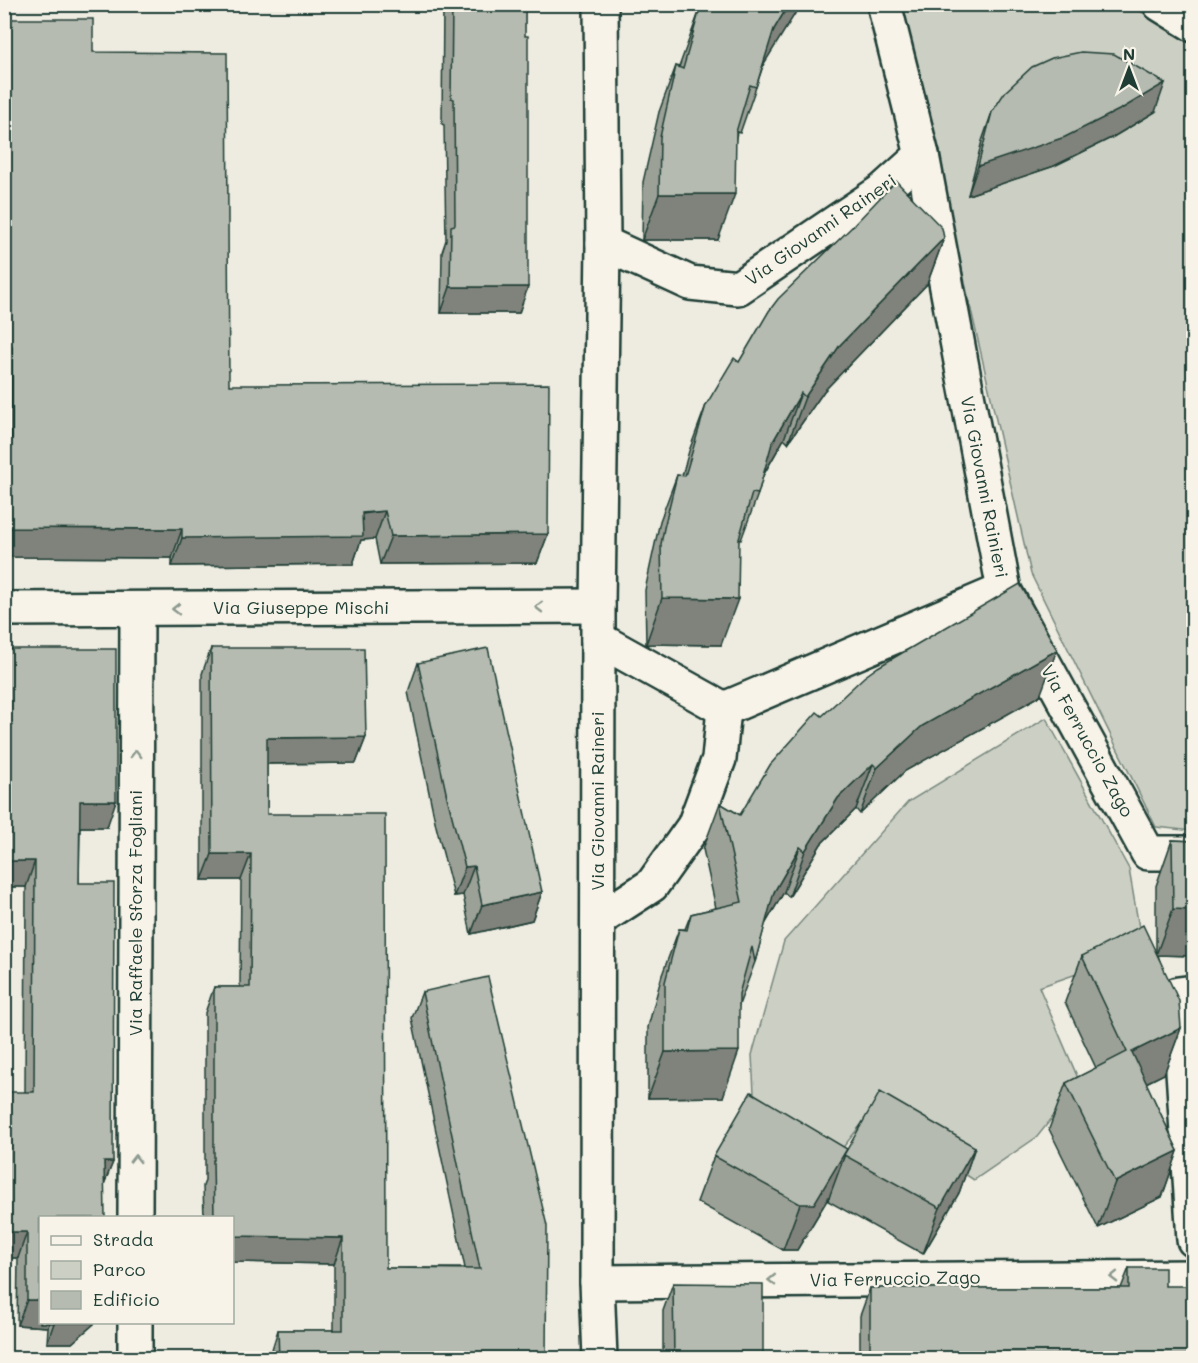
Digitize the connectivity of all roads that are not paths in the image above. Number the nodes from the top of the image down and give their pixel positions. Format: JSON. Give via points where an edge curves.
{"nodes":[{"id":1,"x":601,"y":4,"type":"edge"},
{"id":2,"x":884,"y":4,"type":"edge"},
{"id":3,"x":1160,"y":4,"type":"edge"},
{"id":4,"x":1194,"y":25,"type":"edge"},
{"id":5,"x":922,"y":155,"type":"junction"},
{"id":6,"x":603,"y":243,"type":"junction"},
{"id":7,"x":1004,"y":590,"type":"junction"},
{"id":8,"x":598,"y":606,"type":"junction"},
{"id":9,"x":4,"y":609,"type":"edge"},
{"id":10,"x":137,"y":609,"type":"junction"},
{"id":11,"x":598,"y":639,"type":"junction"},
{"id":12,"x":724,"y":709,"type":"junction"},
{"id":13,"x":1194,"y":853,"type":"edge"},
{"id":14,"x":598,"y":920,"type":"junction"},
{"id":15,"x":1194,"y":993,"type":"edge"},
{"id":16,"x":135,"y":1216,"type":"edge"},
{"id":17,"x":1194,"y":1240,"type":"edge"},
{"id":18,"x":1194,"y":1277,"type":"edge"},
{"id":19,"x":597,"y":1282,"type":"junction"},
{"id":20,"x":135,"y":1324,"type":"edge"},
{"id":21,"x":135,"y":1359,"type":"edge"},
{"id":22,"x":600,"y":1359,"type":"edge"}],
"edges":[{"from":1,"to":6,"type":"street","name":"Via Giovanni Raineri"},
{"from":2,"to":5,"type":"street"},
{"from":3,"to":4,"type":"street"},
{"from":5,"to":6,"type":"street","name":"Via Giovanni Raineri","via":[[882,191],[738,288],[690,283]]},
{"from":5,"to":7,"type":"street","name":"Via Giovanni Rainieri"},
{"from":6,"to":8,"type":"street","name":"Via Giovanni Raineri"},
{"from":7,"to":12,"type":"street","name":"Via Giovanni Rainieri"},
{"from":7,"to":13,"type":"street","name":"Via Ferruccio Zago","via":[[1149,853]]},
{"from":8,"to":10,"type":"street","name":"Via Giuseppe Mischi","one_way":true},
{"from":8,"to":11,"type":"street","name":"Via Giovanni Raineri"},
{"from":9,"to":10,"type":"street","name":"Via Giuseppe Mischi"},
{"from":16,"to":10,"type":"street","name":"Via Raffaele Sforza Fogliani","one_way":true},
{"from":11,"to":12,"type":"street"},
{"from":11,"to":14,"type":"street","name":"Via Giovanni Raineri"},
{"from":12,"to":14,"type":"street","via":[[719,759],[694,826],[652,885]]},
{"from":14,"to":19,"type":"street","name":"Via Giovanni Raineri"},
{"from":15,"to":17,"type":"street","via":[[1178,994]]},
{"from":18,"to":19,"type":"street","name":"Via Ferruccio Zago","one_way":true},
{"from":19,"to":22,"type":"street","name":"Via Giovanni Raineri"},
{"from":20,"to":21,"type":"street"}]}
